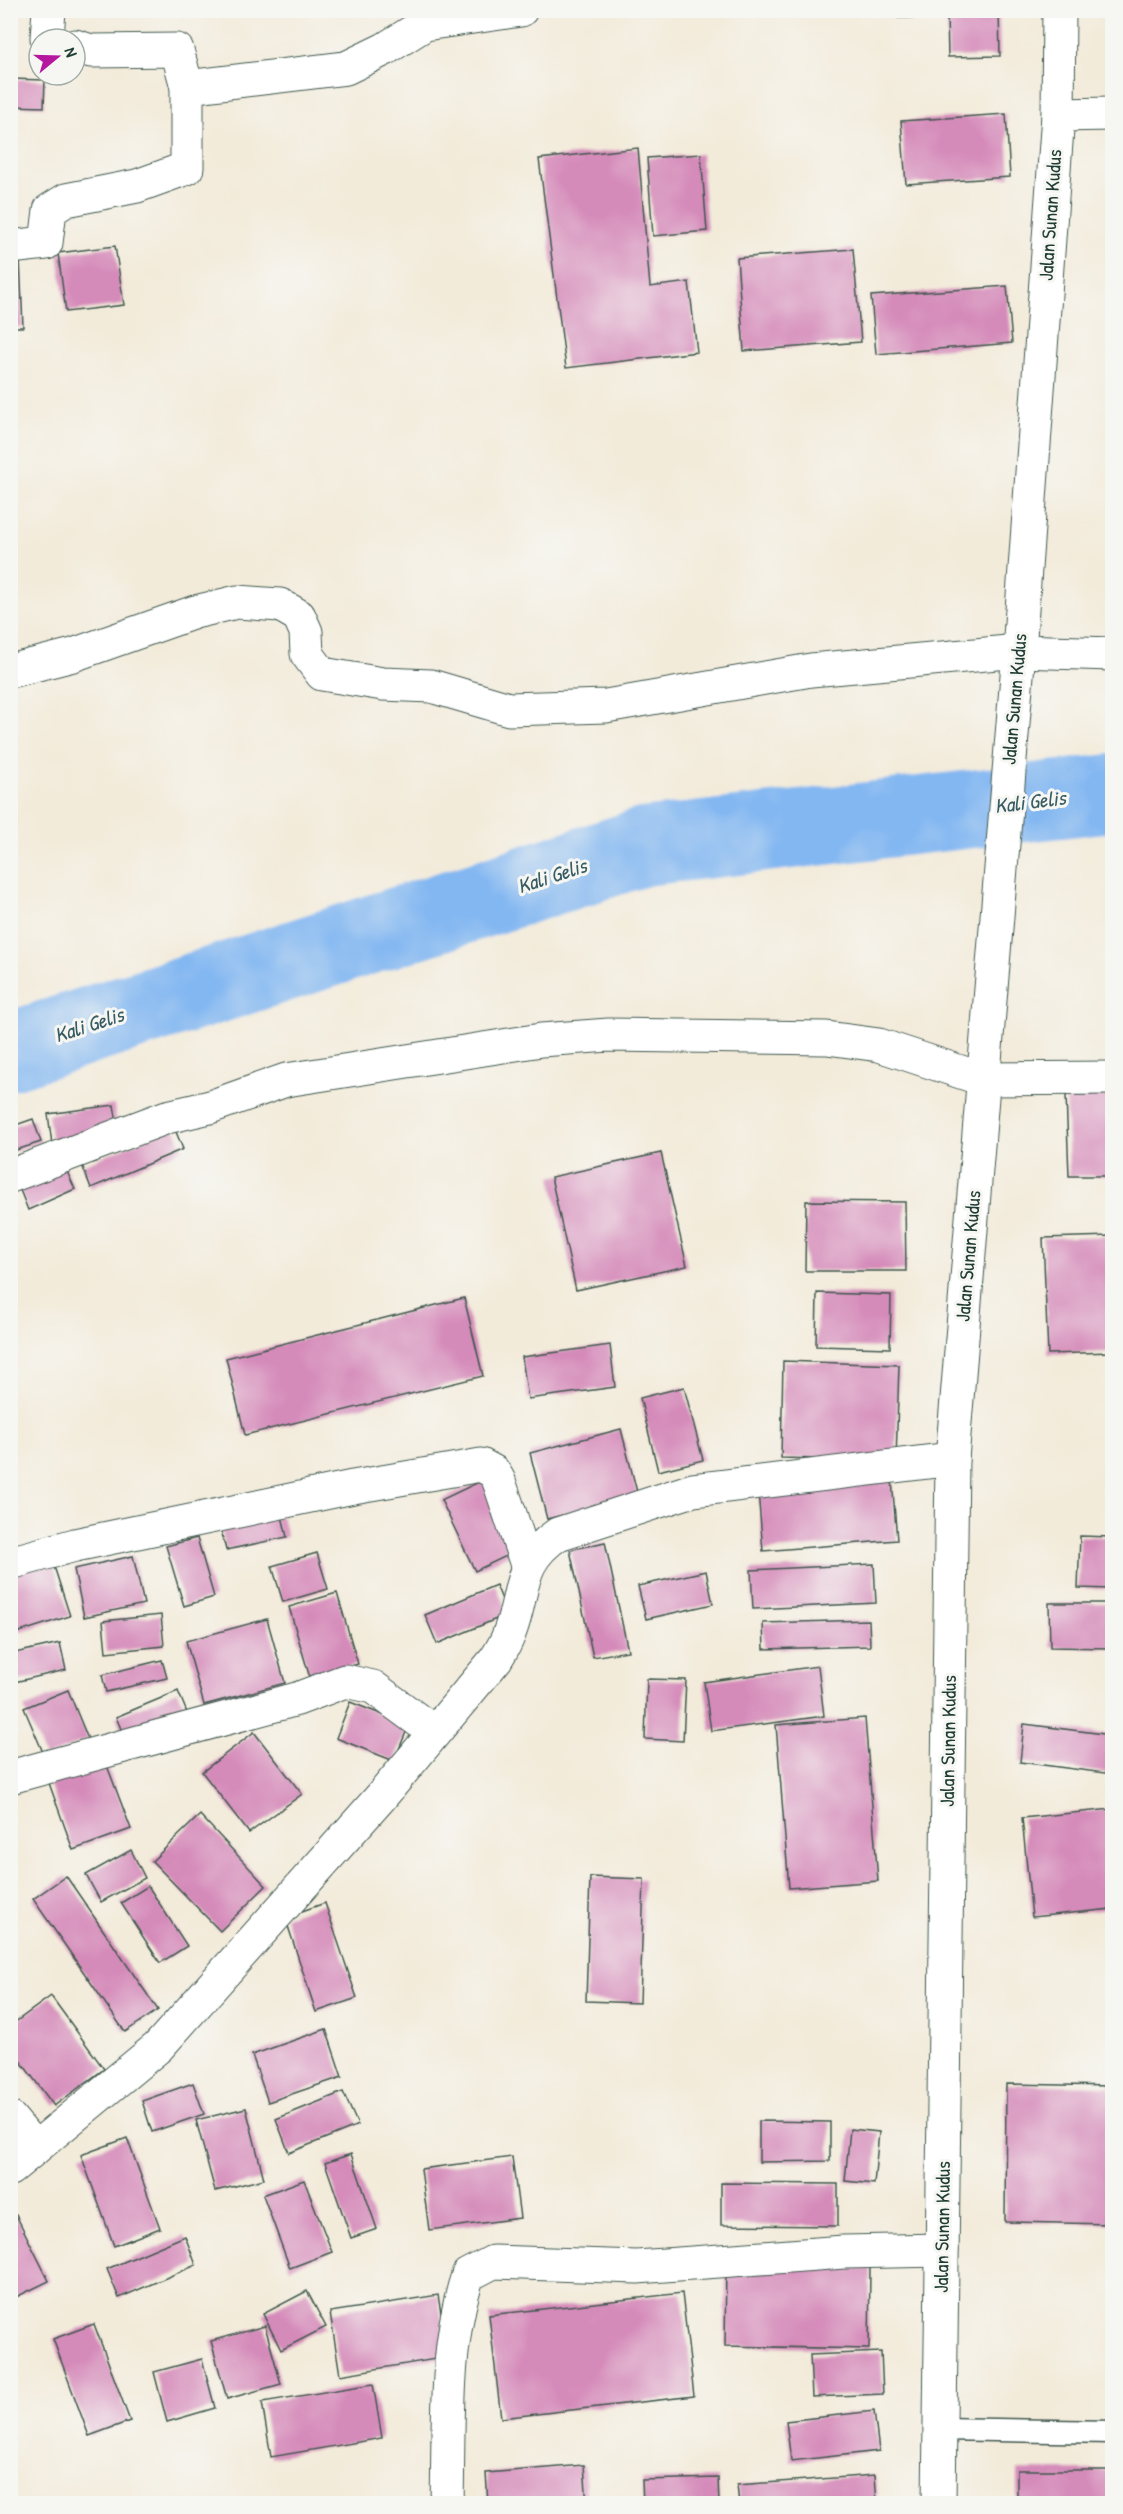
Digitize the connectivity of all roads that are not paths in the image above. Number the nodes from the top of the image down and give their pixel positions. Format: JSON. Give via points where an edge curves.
{"nodes":[{"id":1,"x":49,"y":10,"type":"edge"},
{"id":2,"x":521,"y":10,"type":"edge"},
{"id":3,"x":1059,"y":10,"type":"edge"},
{"id":4,"x":48,"y":27,"type":"edge"},
{"id":5,"x":87,"y":50,"type":"edge"},
{"id":6,"x":188,"y":87,"type":"junction"},
{"id":7,"x":1058,"y":114,"type":"junction"},
{"id":8,"x":1113,"y":114,"type":"edge"},
{"id":9,"x":10,"y":246,"type":"edge"},
{"id":10,"x":1113,"y":654,"type":"edge"},
{"id":11,"x":1017,"y":661,"type":"junction"},
{"id":12,"x":10,"y":671,"type":"edge"},
{"id":13,"x":983,"y":1070,"type":"junction"},
{"id":14,"x":1113,"y":1078,"type":"edge"},
{"id":15,"x":10,"y":1176,"type":"edge"},
{"id":16,"x":952,"y":1459,"type":"junction"},
{"id":17,"x":10,"y":1563,"type":"edge"},
{"id":18,"x":527,"y":1565,"type":"junction"},
{"id":19,"x":435,"y":1732,"type":"junction"},
{"id":20,"x":10,"y":1777,"type":"edge"},
{"id":21,"x":10,"y":2118,"type":"edge"},
{"id":22,"x":35,"y":2148,"type":"junction"},
{"id":23,"x":10,"y":2169,"type":"edge"},
{"id":24,"x":942,"y":2250,"type":"junction"},
{"id":25,"x":940,"y":2428,"type":"junction"},
{"id":26,"x":1113,"y":2432,"type":"edge"},
{"id":27,"x":447,"y":2504,"type":"edge"},
{"id":28,"x":939,"y":2504,"type":"edge"}],
"edges":[{"from":1,"to":4,"type":"street"},
{"from":2,"to":6,"type":"street","via":[[425,24],[346,68]]},
{"from":3,"to":7,"type":"street","name":"Jalan Sunan Kudus"},
{"from":5,"to":6,"type":"street","via":[[177,50]]},
{"from":6,"to":9,"type":"street","via":[[187,168],[137,186],[66,200],[50,210],[46,243]]},
{"from":7,"to":8,"type":"street"},
{"from":7,"to":11,"type":"street","name":"Jalan Sunan Kudus"},
{"from":10,"to":11,"type":"street"},
{"from":11,"to":12,"type":"street","via":[[811,670],[606,706],[509,709],[431,686],[383,684],[322,674],[307,654],[306,632],[299,616],[280,605],[237,602],[195,612],[73,655]]},
{"from":11,"to":13,"type":"street","name":"Jalan Sunan Kudus"},
{"from":13,"to":14,"type":"street"},
{"from":13,"to":15,"type":"street","via":[[879,1045],[827,1038],[609,1035],[541,1040],[286,1080],[167,1118]]},
{"from":13,"to":16,"type":"street","name":"Jalan Sunan Kudus"},
{"from":16,"to":18,"type":"street","via":[[693,1490],[558,1534],[540,1546]]},
{"from":16,"to":24,"type":"street","name":"Jalan Sunan Kudus"},
{"from":17,"to":18,"type":"street","via":[[75,1545],[353,1487],[481,1465],[494,1472],[499,1481]]},
{"from":18,"to":19,"type":"street","via":[[509,1635],[496,1659]]},
{"from":19,"to":20,"type":"street","via":[[373,1687],[345,1681],[297,1699]]},
{"from":19,"to":22,"type":"street","via":[[158,2047]]},
{"from":21,"to":22,"type":"street"},
{"from":22,"to":23,"type":"street"},
{"from":24,"to":25,"type":"street","name":"Jalan Sunan Kudus"},
{"from":24,"to":27,"type":"street","via":[[844,2252],[637,2267],[493,2262],[468,2275],[458,2305],[450,2394]]},
{"from":25,"to":26,"type":"lane"},
{"from":25,"to":28,"type":"street","name":"Jalan Sunan Kudus"}]}
